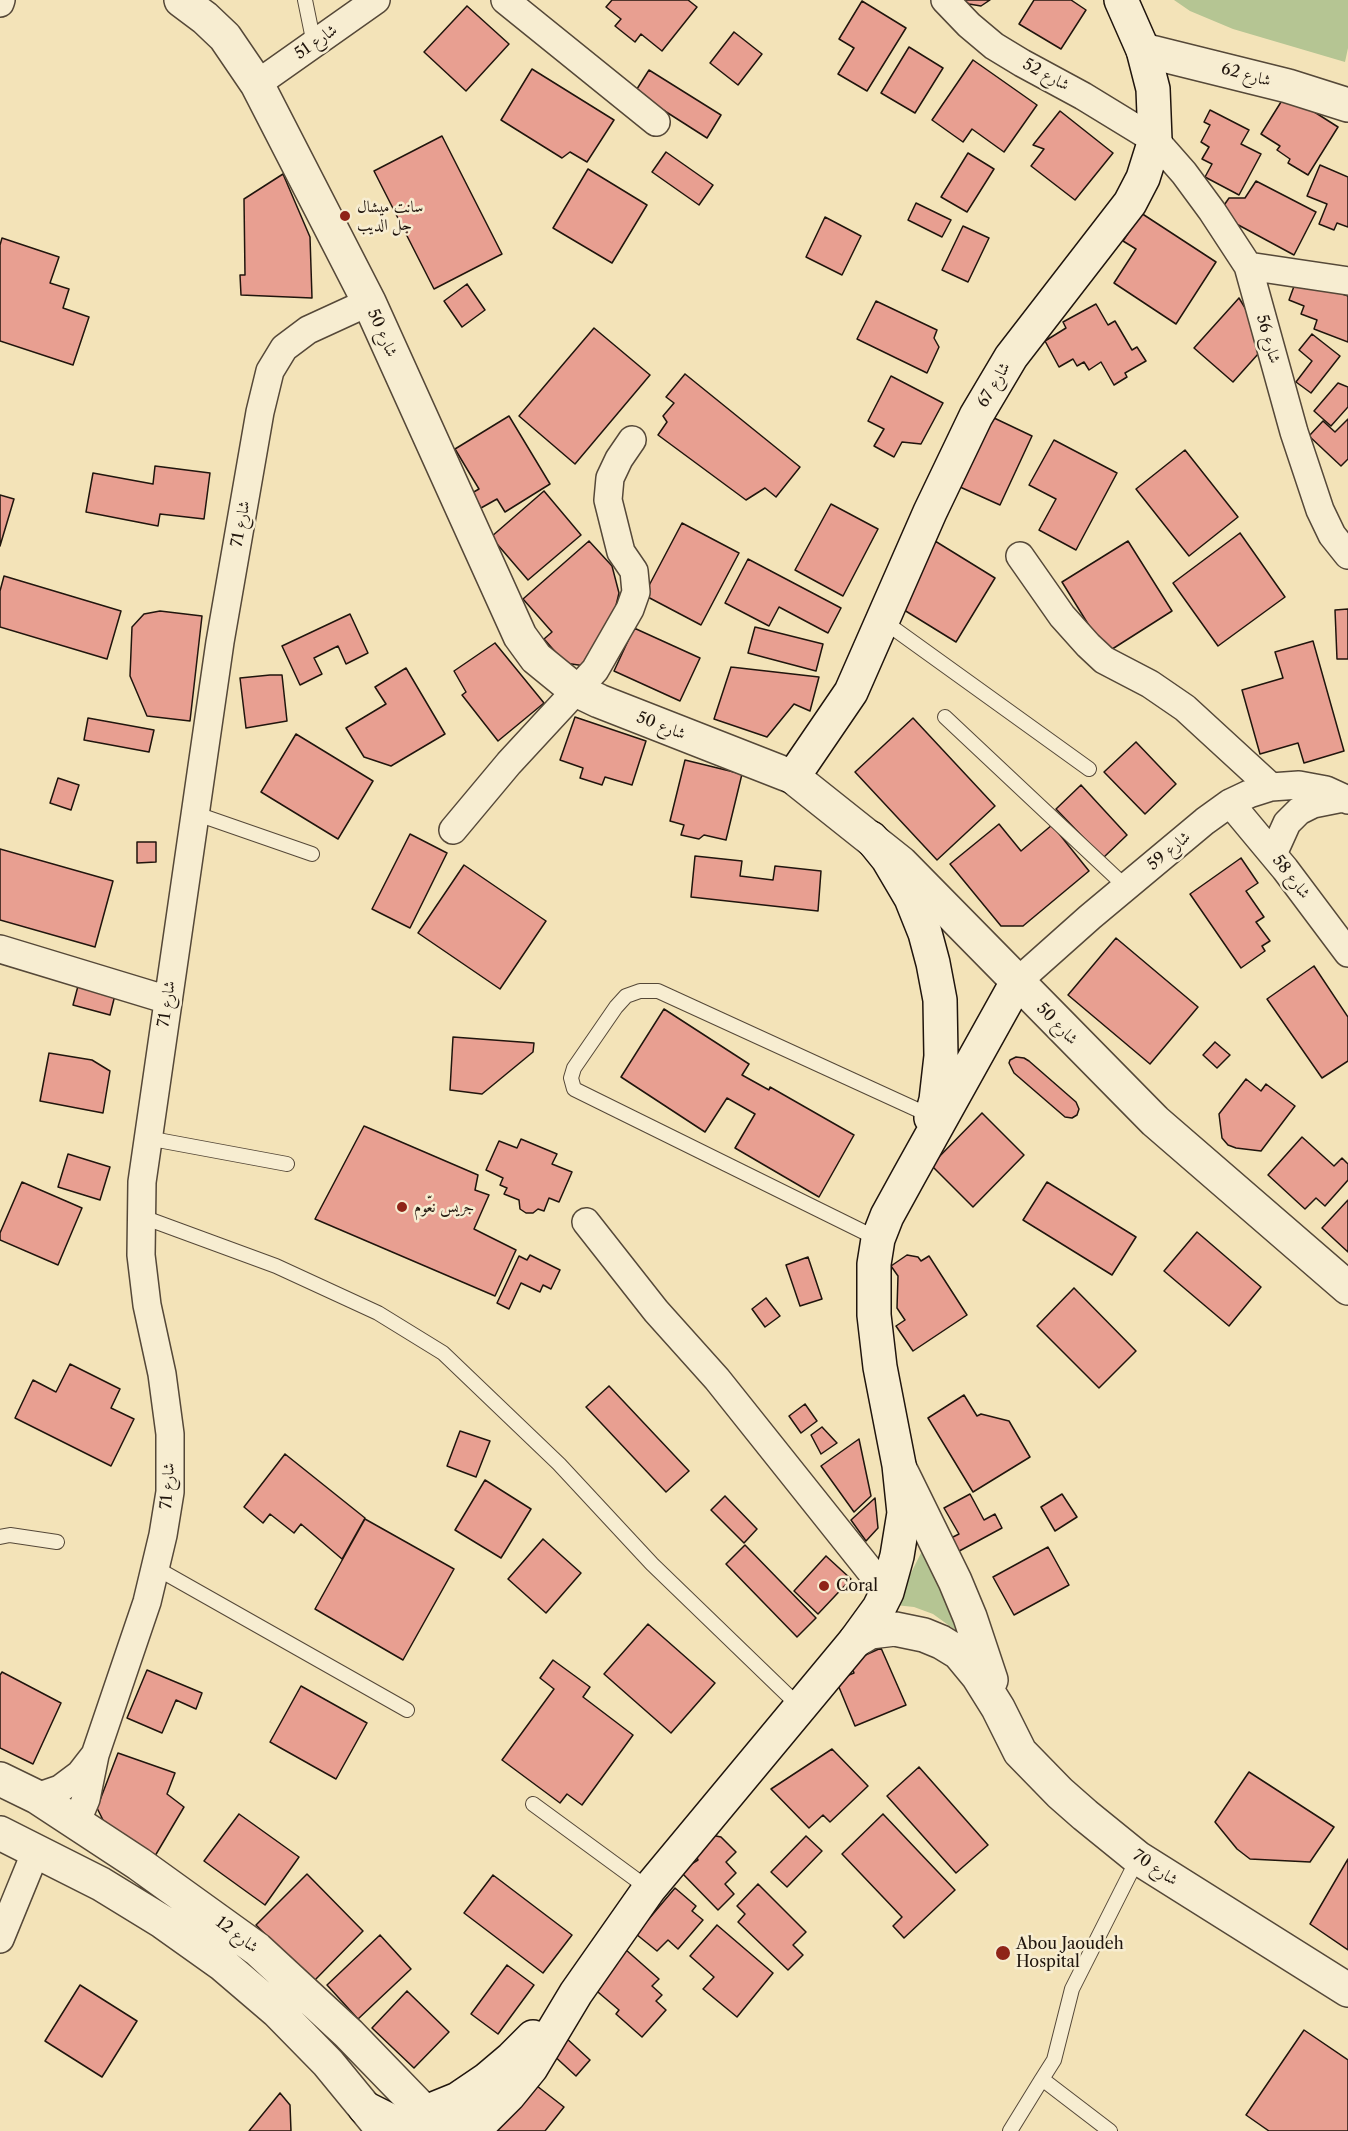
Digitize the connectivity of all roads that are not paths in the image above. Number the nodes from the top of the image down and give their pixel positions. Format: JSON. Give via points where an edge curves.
{"nodes":[{"id":1,"x":181,"y":0,"type":"edge"},
{"id":2,"x":305,"y":0,"type":"edge"},
{"id":3,"x":376,"y":0,"type":"edge"},
{"id":4,"x":505,"y":0,"type":"edge"},
{"id":5,"x":945,"y":0,"type":"edge"},
{"id":6,"x":1121,"y":0,"type":"edge"},
{"id":7,"x":314,"y":44,"type":"junction"},
{"id":8,"x":1143,"y":50,"type":"junction"},
{"id":9,"x":257,"y":84,"type":"junction"},
{"id":10,"x":1348,"y":105,"type":"edge"},
{"id":11,"x":656,"y":122,"type":"dead end"},
{"id":12,"x":1155,"y":140,"type":"junction"},
{"id":13,"x":1248,"y":266,"type":"junction"},
{"id":14,"x":1348,"y":281,"type":"edge"},
{"id":15,"x":369,"y":302,"type":"junction"},
{"id":16,"x":632,"y":440,"type":"dead end"},
{"id":17,"x":1348,"y":555,"type":"edge"},
{"id":18,"x":1020,"y":556,"type":"dead end"},
{"id":19,"x":882,"y":620,"type":"junction"},
{"id":20,"x":577,"y":691,"type":"junction"},
{"id":21,"x":945,"y":717,"type":"dead end"},
{"id":22,"x":1089,"y":769,"type":"dead end"},
{"id":23,"x":793,"y":777,"type":"junction"},
{"id":24,"x":1271,"y":787,"type":"junction"},
{"id":25,"x":1346,"y":799,"type":"edge"},
{"id":26,"x":1230,"y":803,"type":"junction"},
{"id":27,"x":194,"y":813,"type":"junction"},
{"id":28,"x":453,"y":830,"type":"dead end"},
{"id":29,"x":871,"y":838,"type":"junction"},
{"id":30,"x":312,"y":854,"type":"dead end"},
{"id":31,"x":1273,"y":854,"type":"junction"},
{"id":32,"x":1126,"y":887,"type":"junction"},
{"id":33,"x":0,"y":949,"type":"edge"},
{"id":34,"x":1348,"y":953,"type":"edge"},
{"id":35,"x":1017,"y":982,"type":"junction"},
{"id":36,"x":168,"y":1000,"type":"junction"},
{"id":37,"x":932,"y":1116,"type":"junction"},
{"id":38,"x":147,"y":1138,"type":"junction"},
{"id":39,"x":287,"y":1164,"type":"dead end"},
{"id":40,"x":909,"y":1176,"type":"junction"},
{"id":41,"x":140,"y":1216,"type":"junction"},
{"id":42,"x":586,"y":1221,"type":"dead end"},
{"id":43,"x":878,"y":1239,"type":"junction"},
{"id":44,"x":1348,"y":1288,"type":"edge"},
{"id":45,"x":899,"y":1465,"type":"junction"},
{"id":46,"x":0,"y":1537,"type":"edge"},
{"id":47,"x":57,"y":1542,"type":"dead end"},
{"id":48,"x":156,"y":1568,"type":"junction"},
{"id":49,"x":887,"y":1592,"type":"junction"},
{"id":50,"x":855,"y":1641,"type":"junction"},
{"id":51,"x":800,"y":1707,"type":"junction"},
{"id":52,"x":998,"y":1708,"type":"junction"},
{"id":53,"x":407,"y":1710,"type":"dead end"},
{"id":54,"x":95,"y":1755,"type":"junction"},
{"id":55,"x":0,"y":1779,"type":"edge"},
{"id":56,"x":37,"y":1797,"type":"junction"},
{"id":57,"x":533,"y":1804,"type":"dead end"},
{"id":58,"x":0,"y":1811,"type":"edge"},
{"id":59,"x":76,"y":1823,"type":"junction"},
{"id":60,"x":0,"y":1833,"type":"edge"},
{"id":61,"x":36,"y":1851,"type":"junction"},
{"id":62,"x":1138,"y":1858,"type":"junction"},
{"id":63,"x":649,"y":1888,"type":"junction"},
{"id":64,"x":0,"y":1939,"type":"edge"},
{"id":65,"x":1348,"y":1990,"type":"edge"},
{"id":66,"x":576,"y":1993,"type":"junction"},
{"id":67,"x":1042,"y":2079,"type":"junction"},
{"id":68,"x":405,"y":2124,"type":"edge"},
{"id":69,"x":459,"y":2131,"type":"edge"},
{"id":70,"x":1010,"y":2131,"type":"edge"},
{"id":71,"x":1110,"y":2131,"type":"edge"}],
"edges":[{"from":1,"to":9,"type":"street","name":"شارع 50","via":[[225,37]]},
{"from":2,"to":7,"type":"lane"},
{"from":3,"to":7,"type":"street","name":"شارع 51"},
{"from":4,"to":11,"type":"street"},
{"from":5,"to":12,"type":"street","name":"شارع 52","via":[[994,46]]},
{"from":6,"to":8,"type":"street","name":"شارع 67"},
{"from":7,"to":9,"type":"street","name":"شارع 51"},
{"from":8,"to":10,"type":"street","name":"شارع 62"},
{"from":8,"to":12,"type":"street","name":"شارع 67","via":[[1153,89]]},
{"from":9,"to":15,"type":"street","name":"شارع 50"},
{"from":12,"to":13,"type":"street","name":"شارع 56","via":[[1184,173]]},
{"from":12,"to":19,"type":"street","name":"شارع 67","via":[[1130,203],[1011,357],[976,416]]},
{"from":13,"to":14,"type":"street"},
{"from":13,"to":17,"type":"street","name":"شارع 56","via":[[1320,510],[1332,535]]},
{"from":15,"to":20,"type":"street","name":"شارع 50","via":[[520,636],[552,673]]},
{"from":15,"to":27,"type":"street","name":"شارع 71","via":[[295,338],[270,371],[220,642]]},
{"from":16,"to":20,"type":"street","via":[[610,478],[608,500],[621,552],[634,571],[636,592],[595,670]]},
{"from":18,"to":24,"type":"street","via":[[1062,616],[1104,660],[1185,708]]},
{"from":19,"to":22,"type":"lane"},
{"from":19,"to":23,"type":"street","name":"شارع 67","via":[[851,692]]},
{"from":20,"to":23,"type":"street","name":"شارع 50"},
{"from":20,"to":28,"type":"street"},
{"from":21,"to":32,"type":"lane"},
{"from":23,"to":29,"type":"street","name":"شارع 50"},
{"from":24,"to":25,"type":"street","name":"شارع 59","via":[[1299,785]]},
{"from":24,"to":26,"type":"street","name":"شارع 59"},
{"from":25,"to":31,"type":"street","via":[[1313,804],[1299,811],[1287,823]]},
{"from":26,"to":31,"type":"street","name":"شارع 58"},
{"from":26,"to":32,"type":"street","name":"شارع 59"},
{"from":27,"to":30,"type":"lane"},
{"from":27,"to":36,"type":"street","name":"شارع 71"},
{"from":29,"to":35,"type":"street","name":"شارع 50","via":[[901,863]]},
{"from":29,"to":37,"type":"street","via":[[894,867],[911,898],[933,963],[940,1000],[941,1056]]},
{"from":31,"to":34,"type":"street","name":"شارع 58"},
{"from":32,"to":35,"type":"street","name":"شارع 59"},
{"from":33,"to":36,"type":"street"},
{"from":35,"to":40,"type":"street"},
{"from":35,"to":44,"type":"street","name":"شارع 50","via":[[1155,1122]]},
{"from":36,"to":38,"type":"street","name":"شارع 71"},
{"from":37,"to":40,"type":"street"},
{"from":37,"to":43,"type":"lane","via":[[658,991],[626,996],[574,1068],[570,1078],[574,1089]]},
{"from":38,"to":39,"type":"lane"},
{"from":38,"to":41,"type":"street","name":"شارع 71"},
{"from":40,"to":43,"type":"street"},
{"from":41,"to":48,"type":"street","name":"شارع 71","via":[[147,1305],[170,1434],[170,1492]]},
{"from":41,"to":51,"type":"lane","via":[[276,1266],[378,1313],[443,1353]]},
{"from":42,"to":49,"type":"street"},
{"from":43,"to":45,"type":"street","via":[[874,1315]]},
{"from":45,"to":49,"type":"street","via":[[903,1528]]},
{"from":45,"to":52,"type":"street","via":[[970,1617]]},
{"from":46,"to":47,"type":"lane"},
{"from":48,"to":53,"type":"lane"},
{"from":48,"to":54,"type":"street","name":"شارع 71"},
{"from":49,"to":50,"type":"street"},
{"from":50,"to":51,"type":"street"},
{"from":50,"to":52,"type":"street","via":[[870,1632],[896,1629],[941,1642],[967,1661]]},
{"from":51,"to":63,"type":"street"},
{"from":52,"to":62,"type":"street","name":"شارع 70","via":[[1012,1739],[1031,1765]]},
{"from":54,"to":56,"type":"street","name":"شارع 71","via":[[80,1774],[60,1789]]},
{"from":54,"to":59,"type":"street","name":"شارع 71","via":[[86,1799]]},
{"from":55,"to":56,"type":"street","name":"شارع 12"},
{"from":56,"to":59,"type":"street","name":"شارع 12"},
{"from":57,"to":63,"type":"lane"},
{"from":58,"to":59,"type":"street","via":[[44,1828]]},
{"from":59,"to":68,"type":"street","name":"شارع 12","via":[[257,1950],[313,2000]]},
{"from":60,"to":61,"type":"street","name":"شارع 12"},
{"from":61,"to":64,"type":"street"},
{"from":61,"to":68,"type":"street","name":"شارع 12","via":[[101,1884],[222,1964],[328,2063]]},
{"from":62,"to":65,"type":"street","name":"شارع 70"},
{"from":62,"to":67,"type":"lane","via":[[1072,1989],[1054,2060]]},
{"from":63,"to":66,"type":"street"},
{"from":66,"to":68,"type":"street","via":[[486,2080],[458,2099]]},
{"from":66,"to":69,"type":"street","via":[[531,2068],[508,2096],[483,2121]]},
{"from":67,"to":70,"type":"lane"},
{"from":67,"to":71,"type":"lane"}]}
